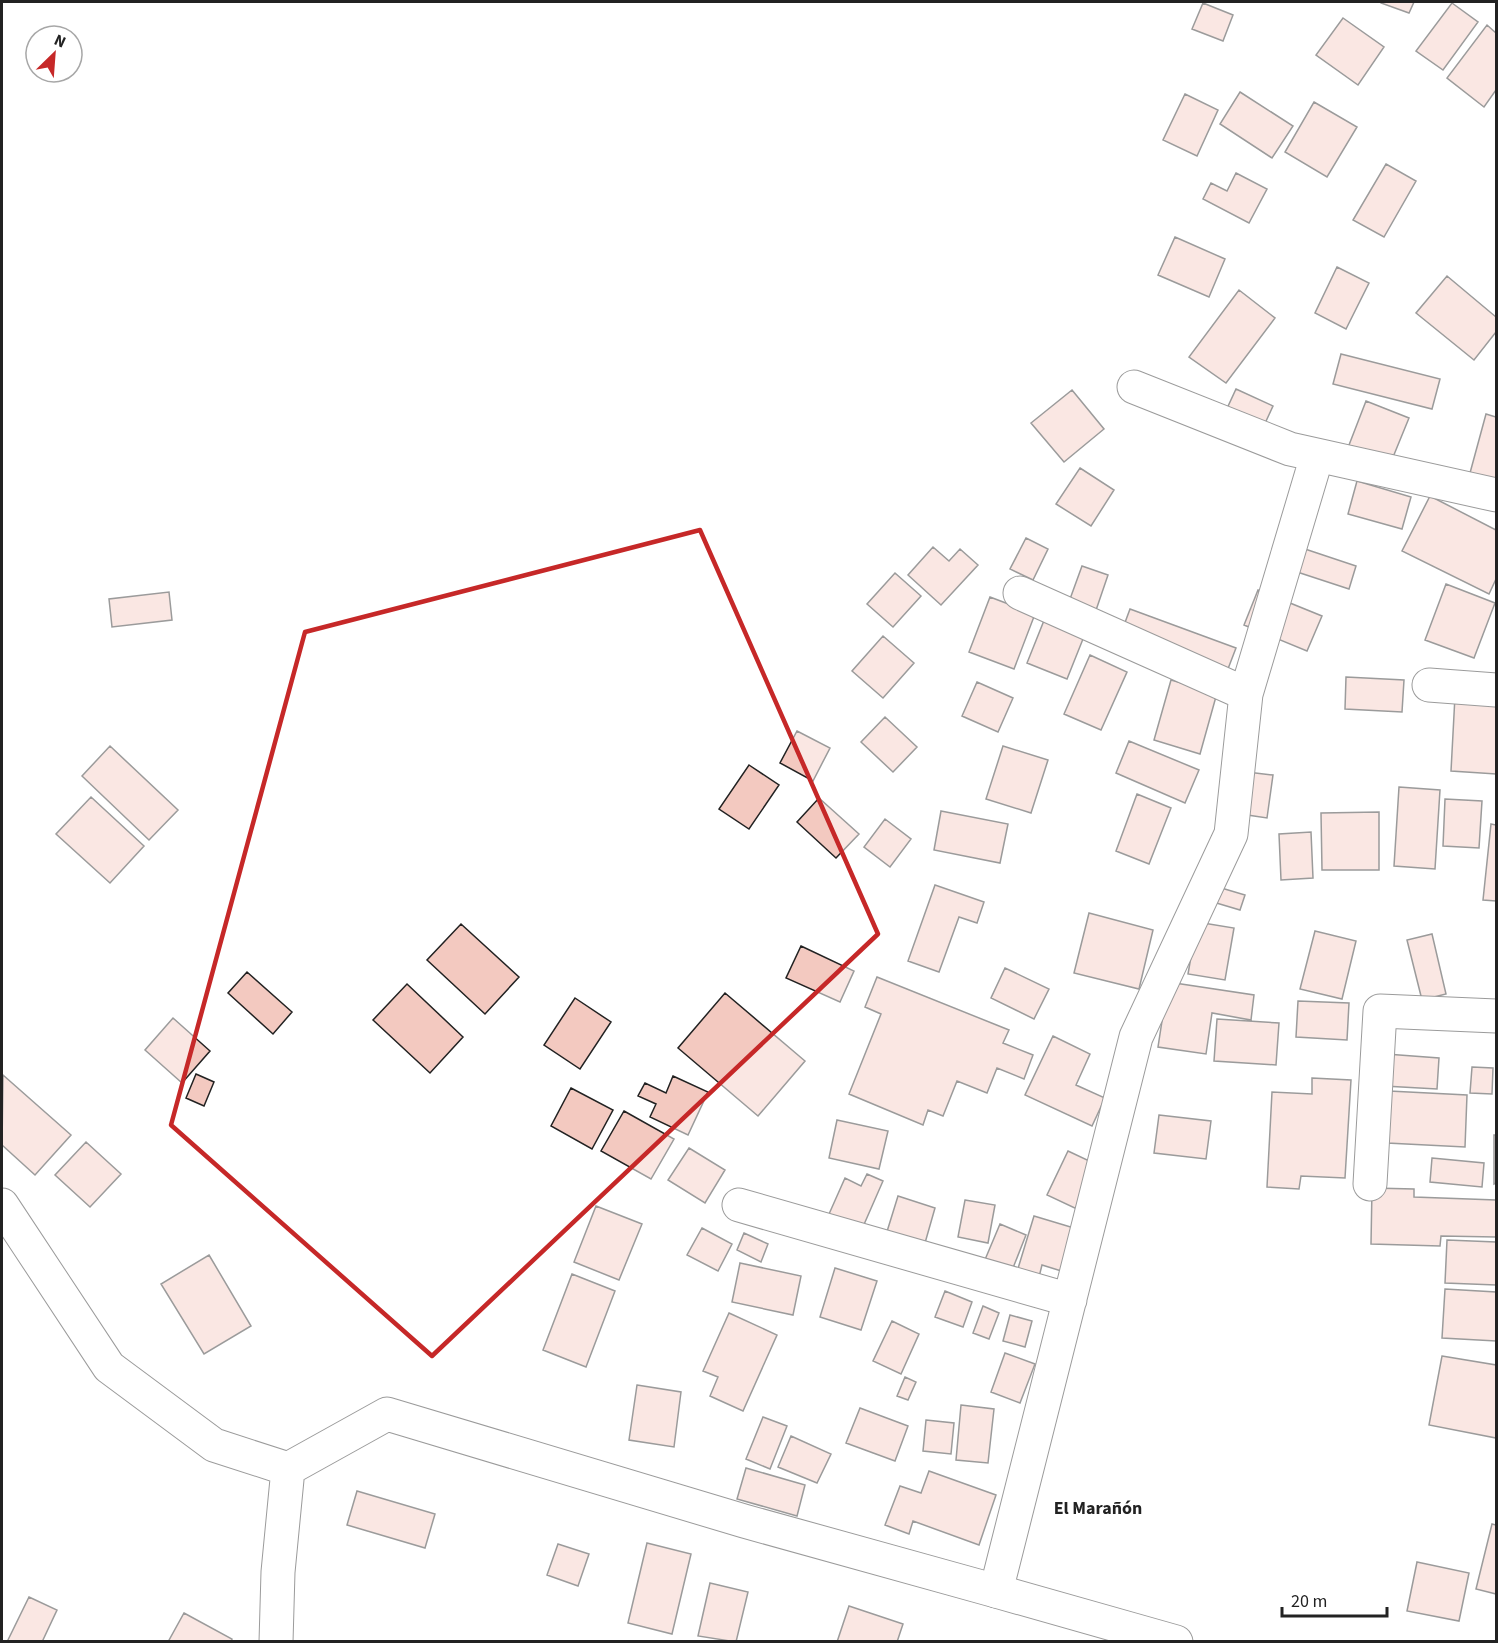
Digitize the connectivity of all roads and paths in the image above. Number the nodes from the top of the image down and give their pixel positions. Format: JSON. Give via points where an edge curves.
{"nodes":[{"id":1,"x":1134,"y":387,"type":"dead end"},
{"id":2,"x":1317,"y":456,"type":"junction"},
{"id":3,"x":1497,"y":495,"type":"edge"},
{"id":4,"x":1020,"y":594,"type":"dead end"},
{"id":5,"x":1429,"y":685,"type":"dead end"},
{"id":6,"x":1497,"y":690,"type":"edge"},
{"id":7,"x":1246,"y":694,"type":"junction"},
{"id":8,"x":1497,"y":1016,"type":"edge"},
{"id":9,"x":1370,"y":1184,"type":"dead end"},
{"id":10,"x":2,"y":1205,"type":"edge"},
{"id":11,"x":740,"y":1205,"type":"dead end"},
{"id":12,"x":1070,"y":1300,"type":"junction"},
{"id":13,"x":288,"y":1469,"type":"junction"},
{"id":14,"x":996,"y":1591,"type":"junction"},
{"id":15,"x":276,"y":1641,"type":"edge"},
{"id":16,"x":1176,"y":1641,"type":"edge"}],
"edges":[{"from":1,"to":2,"type":"street","via":[[1290,450]]},
{"from":2,"to":3,"type":"street"},
{"from":2,"to":7,"type":"street"},
{"from":4,"to":7,"type":"street"},
{"from":5,"to":6,"type":"street"},
{"from":7,"to":12,"type":"street","via":[[1231,834],[1136,1037]]},
{"from":8,"to":9,"type":"street","via":[[1380,1011]]},
{"from":10,"to":13,"type":"street","via":[[109,1367],[214,1445]]},
{"from":11,"to":12,"type":"street"},
{"from":12,"to":14,"type":"street"},
{"from":13,"to":14,"type":"street","via":[[387,1414],[744,1521]]},
{"from":13,"to":15,"type":"street"},
{"from":14,"to":16,"type":"street"}]}
